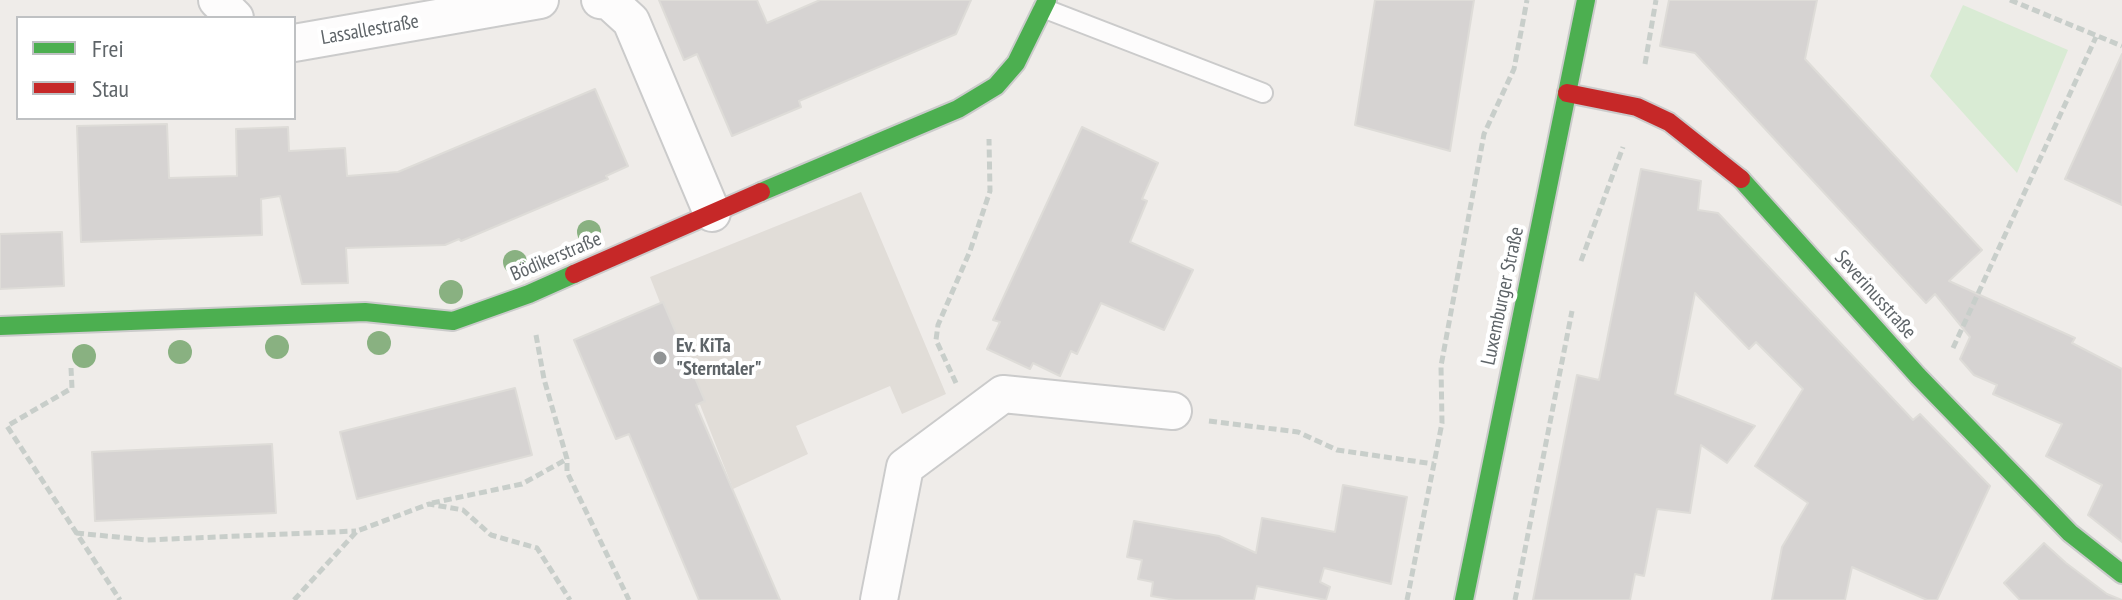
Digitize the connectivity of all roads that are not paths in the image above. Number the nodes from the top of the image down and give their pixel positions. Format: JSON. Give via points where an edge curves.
{"nodes":[{"id":1,"x":217,"y":0,"type":"edge"},
{"id":2,"x":540,"y":0,"type":"edge"},
{"id":3,"x":600,"y":0,"type":"edge"},
{"id":4,"x":1586,"y":0,"type":"edge"},
{"id":5,"x":1045,"y":4,"type":"edge"},
{"id":6,"x":233,"y":16,"type":"edge"},
{"id":7,"x":296,"y":43,"type":"edge"},
{"id":8,"x":1263,"y":93,"type":"dead end"},
{"id":9,"x":1567,"y":93,"type":"junction"},
{"id":10,"x":712,"y":213,"type":"junction"},
{"id":11,"x":0,"y":326,"type":"edge"},
{"id":12,"x":1173,"y":411,"type":"road end"},
{"id":13,"x":2122,"y":574,"type":"edge"},
{"id":14,"x":879,"y":600,"type":"edge"},
{"id":15,"x":1464,"y":600,"type":"edge"}],
"edges":[{"from":1,"to":6,"type":"street"},
{"from":2,"to":7,"type":"street","name":"Lassallestraße"},
{"from":3,"to":10,"type":"street","via":[[609,1],[631,21]]},
{"from":4,"to":9,"type":"street","name":"Luxemburger Straße"},
{"from":5,"to":8,"type":"lane"},
{"from":5,"to":10,"type":"street","name":"Bödikerstraße","via":[[1016,63],[982,95]]},
{"from":9,"to":13,"type":"street","name":"Severinusstraße","via":[[1637,107],[1669,122],[1736,174],[1918,376],[2070,533]]},
{"from":9,"to":15,"type":"street","name":"Luxemburger Straße"},
{"from":10,"to":11,"type":"street","name":"Bödikerstraße","via":[[529,294],[453,321],[365,312]]},
{"from":12,"to":14,"type":"street","via":[[1003,394],[905,467]]}]}
